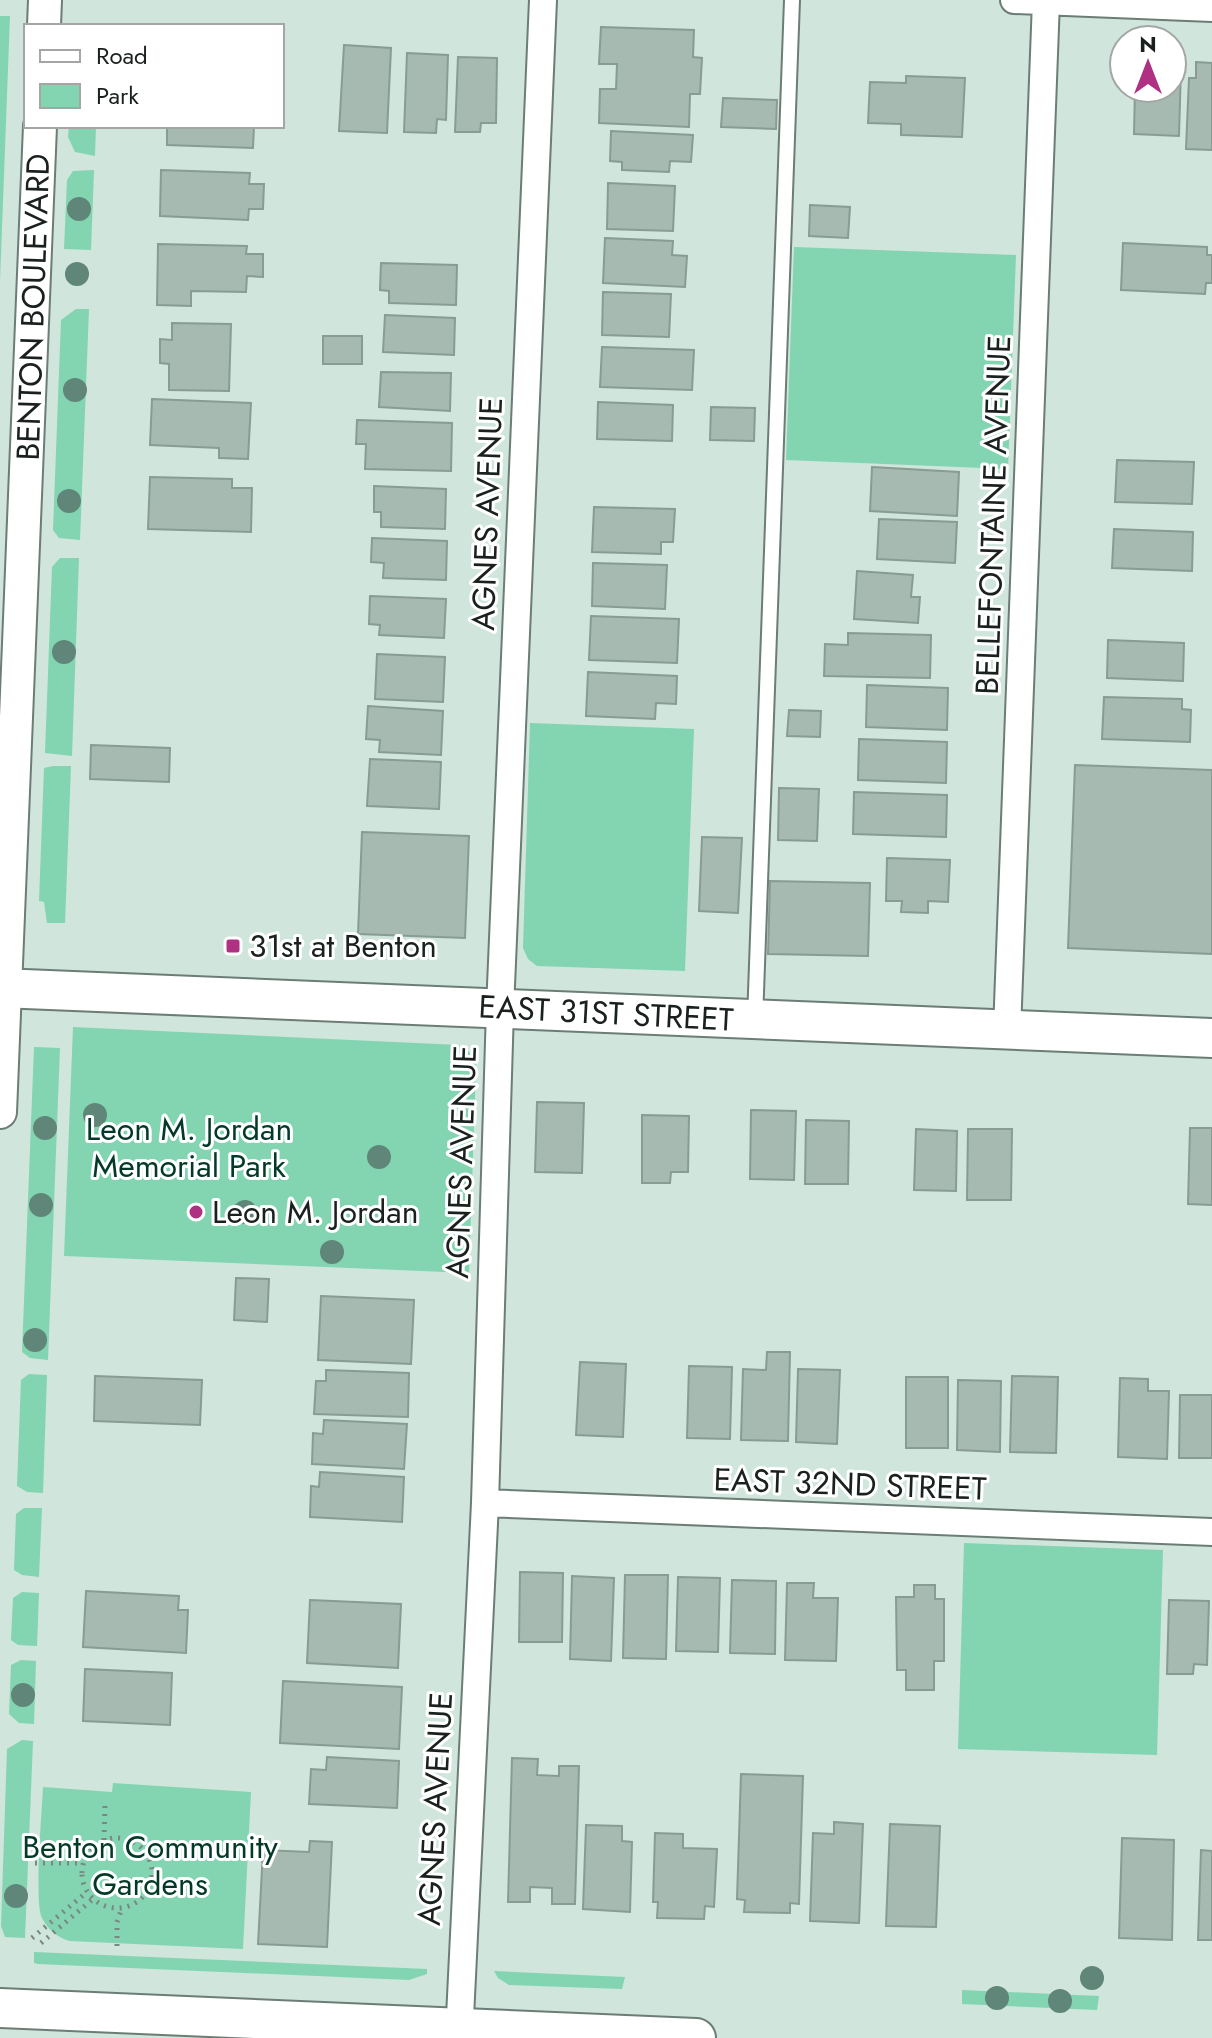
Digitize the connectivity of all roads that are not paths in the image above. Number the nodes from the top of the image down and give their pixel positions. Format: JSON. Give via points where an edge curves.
{"nodes":[{"id":1,"x":45,"y":0,"type":"edge"},
{"id":2,"x":543,"y":0,"type":"edge"},
{"id":3,"x":792,"y":0,"type":"edge"},
{"id":4,"x":1014,"y":0,"type":"edge"},
{"id":5,"x":1046,"y":1,"type":"edge"},
{"id":6,"x":1212,"y":8,"type":"edge"},
{"id":7,"x":44,"y":24,"type":"edge"},
{"id":8,"x":40,"y":128,"type":"edge"},
{"id":9,"x":3,"y":989,"type":"edge"},
{"id":10,"x":500,"y":1009,"type":"junction"},
{"id":11,"x":755,"y":1020,"type":"junction"},
{"id":12,"x":1007,"y":1031,"type":"junction"},
{"id":13,"x":1212,"y":1038,"type":"edge"},
{"id":14,"x":0,"y":1112,"type":"edge"},
{"id":15,"x":485,"y":1503,"type":"junction"},
{"id":16,"x":1212,"y":1532,"type":"edge"},
{"id":17,"x":0,"y":2008,"type":"edge"},
{"id":18,"x":459,"y":2033,"type":"edge"},
{"id":19,"x":696,"y":2038,"type":"edge"}],
"edges":[{"from":1,"to":7,"type":"street"},
{"from":2,"to":10,"type":"street","name":"AGNES AVENUE"},
{"from":3,"to":11,"type":"lane"},
{"from":4,"to":5,"type":"street"},
{"from":5,"to":6,"type":"street"},
{"from":5,"to":12,"type":"street","name":"BELLEFONTAINE AVENUE"},
{"from":8,"to":9,"type":"street","name":"BENTON BOULEVARD"},
{"from":9,"to":10,"type":"main road","name":"EAST 31ST STREET"},
{"from":9,"to":14,"type":"street","name":"BENTON BOULEVARD"},
{"from":10,"to":11,"type":"main road","name":"EAST 31ST STREET"},
{"from":10,"to":15,"type":"street","name":"AGNES AVENUE"},
{"from":11,"to":12,"type":"main road","name":"EAST 31ST STREET"},
{"from":12,"to":13,"type":"main road","name":"EAST 31ST STREET"},
{"from":15,"to":16,"type":"street","name":"EAST 32ND STREET"},
{"from":15,"to":18,"type":"street","name":"AGNES AVENUE"},
{"from":17,"to":18,"type":"main road"},
{"from":18,"to":19,"type":"main road"}]}
